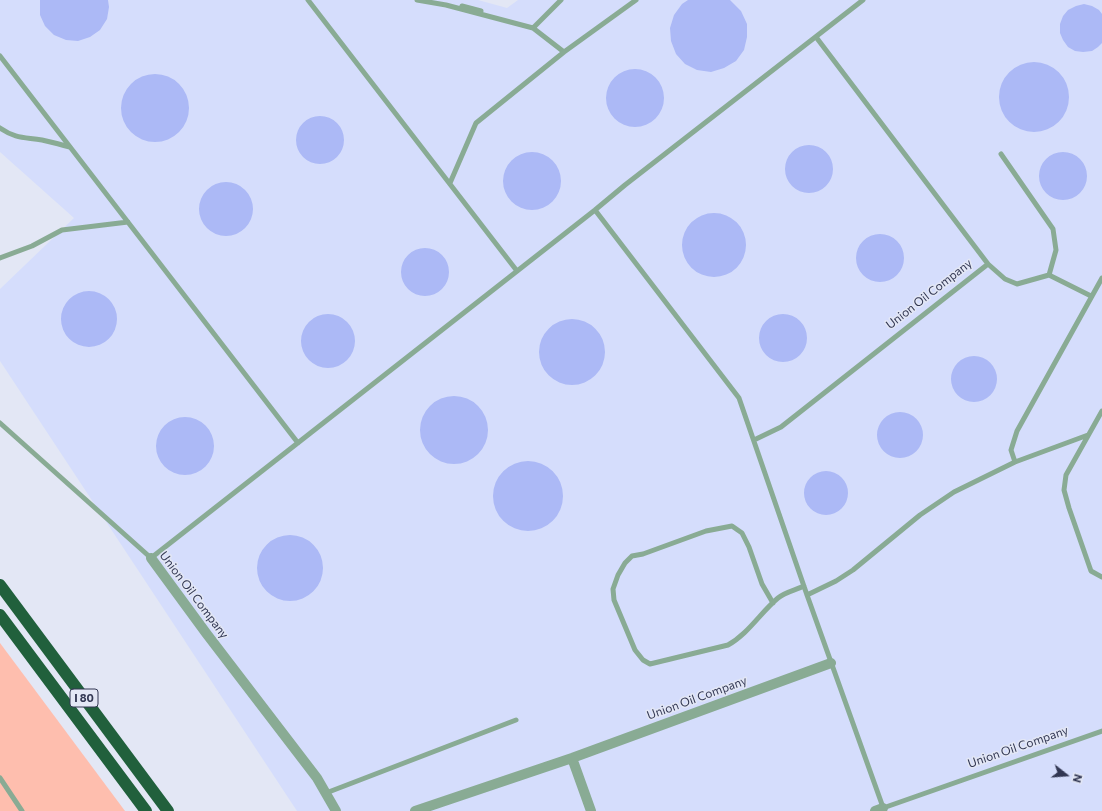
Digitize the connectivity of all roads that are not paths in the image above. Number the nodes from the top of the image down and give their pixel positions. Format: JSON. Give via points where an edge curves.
{"nodes":[{"id":1,"x":308,"y":0,"type":"edge"},
{"id":2,"x":417,"y":0,"type":"edge"},
{"id":3,"x":423,"y":0,"type":"edge"},
{"id":4,"x":561,"y":0,"type":"edge"},
{"id":5,"x":636,"y":0,"type":"edge"},
{"id":6,"x":863,"y":0,"type":"edge"},
{"id":7,"x":533,"y":28,"type":"junction"},
{"id":8,"x":816,"y":37,"type":"junction"},
{"id":9,"x":564,"y":52,"type":"junction"},
{"id":10,"x":0,"y":56,"type":"edge"},
{"id":11,"x":0,"y":128,"type":"edge"},
{"id":12,"x":70,"y":147,"type":"junction"},
{"id":13,"x":1001,"y":154,"type":"dead end"},
{"id":14,"x":450,"y":183,"type":"junction"},
{"id":15,"x":595,"y":210,"type":"junction"},
{"id":16,"x":128,"y":222,"type":"junction"},
{"id":17,"x":0,"y":258,"type":"edge"},
{"id":18,"x":988,"y":264,"type":"junction"},
{"id":19,"x":517,"y":271,"type":"junction"},
{"id":20,"x":1049,"y":275,"type":"junction"},
{"id":21,"x":1102,"y":278,"type":"edge"},
{"id":22,"x":1091,"y":296,"type":"junction"},
{"id":23,"x":1102,"y":411,"type":"edge"},
{"id":24,"x":0,"y":423,"type":"edge"},
{"id":25,"x":1088,"y":435,"type":"junction"},
{"id":26,"x":754,"y":440,"type":"junction"},
{"id":27,"x":298,"y":443,"type":"junction"},
{"id":28,"x":1015,"y":462,"type":"junction"},
{"id":29,"x":151,"y":558,"type":"junction"},
{"id":30,"x":1102,"y":577,"type":"edge"},
{"id":31,"x":0,"y":585,"type":"edge"},
{"id":32,"x":804,"y":586,"type":"junction"},
{"id":33,"x":807,"y":595,"type":"junction"},
{"id":34,"x":773,"y":603,"type":"junction"},
{"id":35,"x":0,"y":615,"type":"edge"},
{"id":36,"x":831,"y":662,"type":"junction"},
{"id":37,"x":516,"y":720,"type":"dead end"},
{"id":38,"x":1102,"y":731,"type":"edge"},
{"id":39,"x":572,"y":758,"type":"junction"},
{"id":40,"x":0,"y":778,"type":"edge"},
{"id":41,"x":326,"y":793,"type":"junction"},
{"id":42,"x":881,"y":810,"type":"edge"},
{"id":43,"x":22,"y":811,"type":"edge"},
{"id":44,"x":146,"y":811,"type":"edge"},
{"id":45,"x":168,"y":811,"type":"edge"},
{"id":46,"x":336,"y":811,"type":"edge"},
{"id":47,"x":415,"y":811,"type":"edge"},
{"id":48,"x":591,"y":811,"type":"edge"}],
"edges":[{"from":1,"to":14,"type":"lane"},
{"from":2,"to":7,"type":"lane"},
{"from":3,"to":7,"type":"lane","via":[[471,8]]},
{"from":4,"to":7,"type":"lane"},
{"from":5,"to":9,"type":"lane"},
{"from":6,"to":8,"type":"lane"},
{"from":7,"to":9,"type":"lane"},
{"from":8,"to":15,"type":"lane"},
{"from":8,"to":18,"type":"lane","name":"Union Oil Company"},
{"from":9,"to":14,"type":"lane","via":[[476,123]]},
{"from":10,"to":12,"type":"lane"},
{"from":11,"to":12,"type":"lane","via":[[20,138]]},
{"from":12,"to":16,"type":"lane"},
{"from":13,"to":20,"type":"lane","via":[[1053,229],[1056,250]]},
{"from":14,"to":19,"type":"lane"},
{"from":15,"to":19,"type":"lane"},
{"from":15,"to":26,"type":"lane","via":[[739,398]]},
{"from":16,"to":17,"type":"lane","via":[[62,230],[32,246]]},
{"from":16,"to":27,"type":"lane"},
{"from":18,"to":20,"type":"lane","via":[[1005,279],[1017,284]]},
{"from":18,"to":26,"type":"lane","name":"Union Oil Company","via":[[781,426]]},
{"from":19,"to":27,"type":"lane"},
{"from":20,"to":22,"type":"lane"},
{"from":21,"to":22,"type":"lane"},
{"from":22,"to":28,"type":"lane","via":[[1017,431],[1011,450]]},
{"from":23,"to":25,"type":"lane"},
{"from":24,"to":29,"type":"lane","name":"Union Oil Company"},
{"from":25,"to":28,"type":"lane"},
{"from":25,"to":30,"type":"lane","via":[[1066,475],[1064,490],[1091,572]]},
{"from":26,"to":32,"type":"lane"},
{"from":27,"to":29,"type":"lane"},
{"from":28,"to":33,"type":"lane","via":[[954,492],[920,515],[853,570]]},
{"from":29,"to":41,"type":"street","name":"Union Oil Company"},
{"from":31,"to":45,"type":"highway","number":"I 80"},
{"from":32,"to":33,"type":"lane"},
{"from":32,"to":34,"type":"lane","via":[[779,596]]},
{"from":33,"to":36,"type":"lane"},
{"from":34,"to":34,"type":"lane","via":[[728,645],[650,664],[635,650],[614,600],[614,589],[618,575],[632,556],[706,531],[732,526],[742,533],[762,584]]},
{"from":35,"to":44,"type":"highway","number":"I 80"},
{"from":36,"to":39,"type":"street","name":"Union Oil Company"},
{"from":36,"to":42,"type":"lane"},
{"from":37,"to":41,"type":"lane"},
{"from":38,"to":42,"type":"lane","name":"Union Oil Company"},
{"from":39,"to":47,"type":"street","name":"Union Oil Company"},
{"from":39,"to":48,"type":"street"},
{"from":40,"to":43,"type":"lane"},
{"from":41,"to":46,"type":"street","name":"Union Oil Company"}]}
